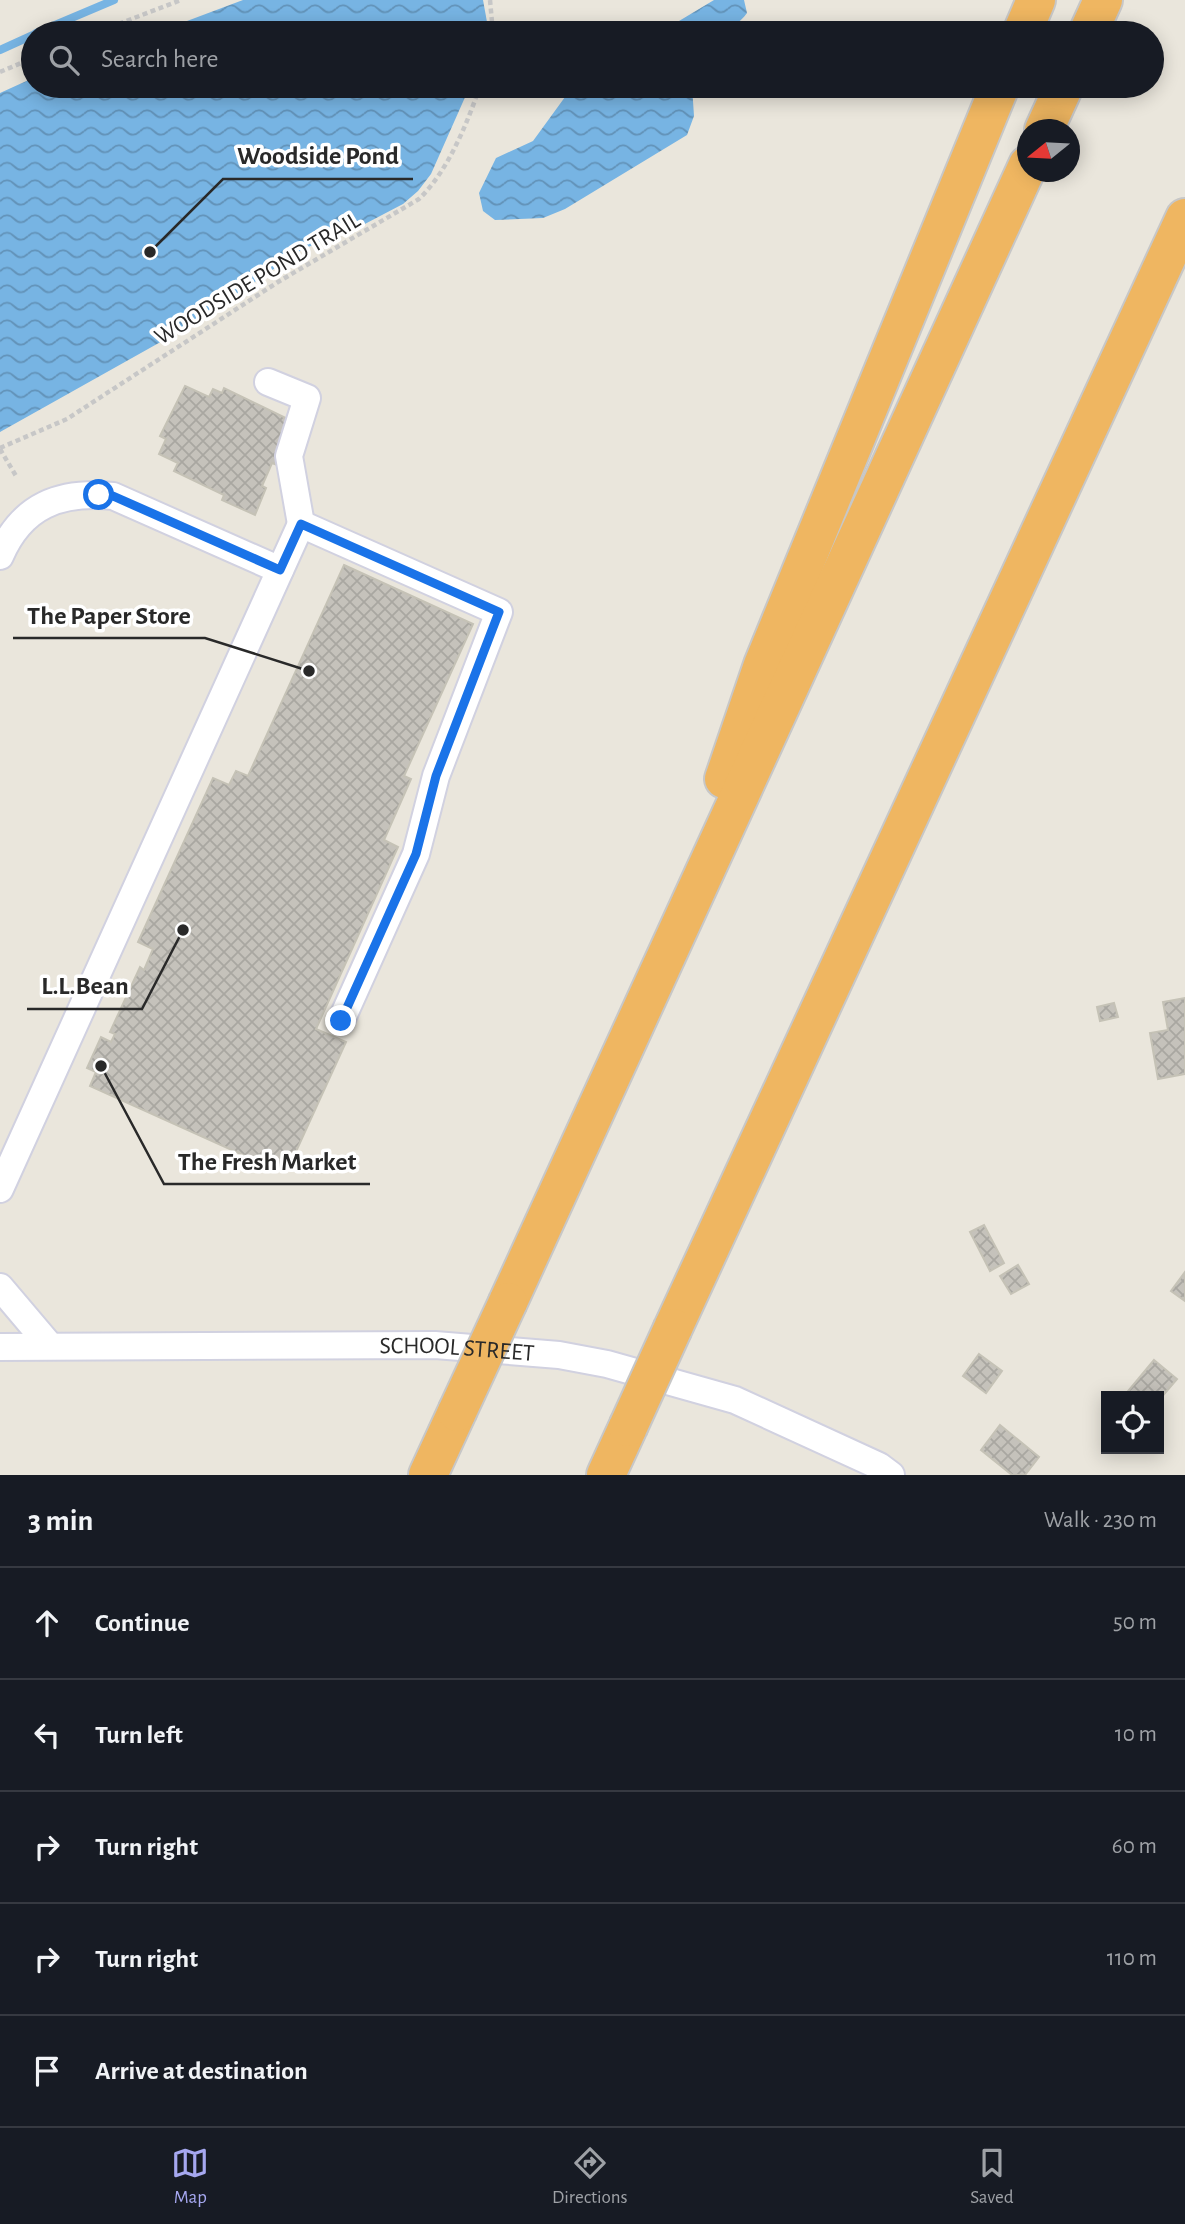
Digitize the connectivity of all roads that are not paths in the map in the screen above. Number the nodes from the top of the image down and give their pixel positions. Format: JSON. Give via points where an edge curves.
{"nodes":[{"id":1,"x":1036,"y":0,"type":"edge"},
{"id":2,"x":1103,"y":0,"type":"edge"},
{"id":3,"x":1027,"y":21,"type":"edge"},
{"id":4,"x":1093,"y":21,"type":"edge"},
{"id":5,"x":995,"y":98,"type":"edge"},
{"id":6,"x":1059,"y":98,"type":"edge"},
{"id":7,"x":1049,"y":119,"type":"edge"},
{"id":8,"x":1019,"y":182,"type":"edge"},
{"id":9,"x":1185,"y":218,"type":"edge"},
{"id":10,"x":268,"y":382,"type":"dead end"},
{"id":11,"x":301,"y":524,"type":"junction"},
{"id":12,"x":0,"y":556,"type":"edge"},
{"id":13,"x":280,"y":570,"type":"junction"},
{"id":14,"x":653,"y":988,"type":"junction"},
{"id":15,"x":341,"y":1021,"type":"dead end"},
{"id":16,"x":0,"y":1189,"type":"edge"},
{"id":17,"x":0,"y":1287,"type":"edge"},
{"id":18,"x":50,"y":1346,"type":"junction"},
{"id":19,"x":0,"y":1347,"type":"edge"},
{"id":20,"x":428,"y":1475,"type":"edge"},
{"id":21,"x":606,"y":1475,"type":"edge"},
{"id":22,"x":891,"y":1475,"type":"edge"}],
"edges":[{"from":1,"to":3,"type":"highway"},
{"from":2,"to":4,"type":"highway"},
{"from":5,"to":14,"type":"highway","via":[[763,665]]},
{"from":6,"to":7,"type":"highway"},
{"from":8,"to":14,"type":"highway"},
{"from":9,"to":21,"type":"highway","bridge":true},
{"from":10,"to":11,"type":"street","via":[[307,398],[289,456]]},
{"from":11,"to":13,"type":"street"},
{"from":11,"to":15,"type":"street","via":[[499,612],[436,776],[416,854]]},
{"from":12,"to":13,"type":"street","via":[[21,520],[58,499],[83,493],[113,496]]},
{"from":13,"to":16,"type":"street"},
{"from":14,"to":20,"type":"highway","bridge":true},
{"from":17,"to":18,"type":"street"},
{"from":18,"to":19,"type":"street","name":"SCHOOL STREET"},
{"from":18,"to":22,"type":"street","name":"SCHOOL STREET","via":[[435,1345],[559,1355],[735,1400]]}]}
